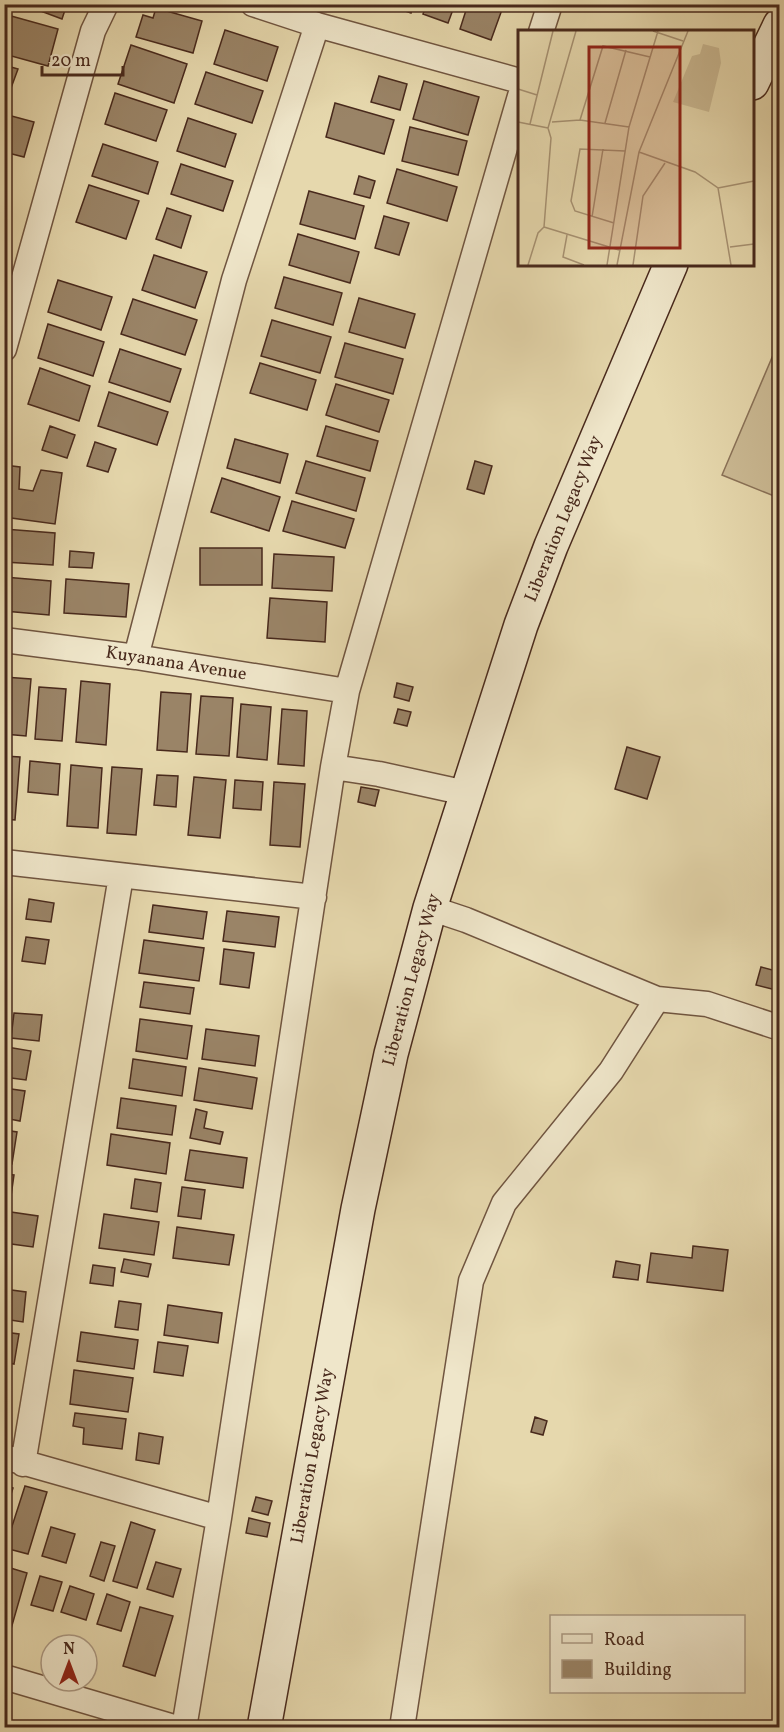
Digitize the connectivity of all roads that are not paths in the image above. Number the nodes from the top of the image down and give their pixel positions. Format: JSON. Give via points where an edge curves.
{"nodes":[{"id":1,"x":106,"y":4,"type":"edge"},
{"id":2,"x":253,"y":4,"type":"edge"},
{"id":3,"x":550,"y":4,"type":"edge"},
{"id":4,"x":317,"y":25,"type":"junction"},
{"id":5,"x":780,"y":25,"type":"edge"},
{"id":6,"x":542,"y":30,"type":"edge"},
{"id":7,"x":518,"y":80,"type":"edge"},
{"id":8,"x":754,"y":81,"type":"edge"},
{"id":9,"x":518,"y":103,"type":"edge"},
{"id":10,"x":670,"y":266,"type":"edge"},
{"id":11,"x":4,"y":349,"type":"edge"},
{"id":12,"x":4,"y":640,"type":"edge"},
{"id":13,"x":136,"y":657,"type":"junction"},
{"id":14,"x":347,"y":691,"type":"junction"},
{"id":15,"x":333,"y":767,"type":"junction"},
{"id":16,"x":466,"y":793,"type":"junction"},
{"id":17,"x":4,"y":862,"type":"edge"},
{"id":18,"x":121,"y":876,"type":"junction"},
{"id":19,"x":314,"y":897,"type":"junction"},
{"id":20,"x":430,"y":908,"type":"junction"},
{"id":21,"x":657,"y":999,"type":"junction"},
{"id":22,"x":780,"y":1028,"type":"edge"},
{"id":23,"x":14,"y":1460,"type":"edge"},
{"id":24,"x":219,"y":1518,"type":"junction"},
{"id":25,"x":4,"y":1677,"type":"edge"},
{"id":26,"x":177,"y":1728,"type":"edge"},
{"id":27,"x":184,"y":1728,"type":"edge"},
{"id":28,"x":264,"y":1728,"type":"edge"},
{"id":29,"x":402,"y":1728,"type":"edge"}],
"edges":[{"from":1,"to":11,"type":"street","via":[[93,31]]},
{"from":2,"to":4,"type":"street"},
{"from":3,"to":6,"type":"street"},
{"from":4,"to":7,"type":"street"},
{"from":4,"to":13,"type":"street","via":[[234,280]]},
{"from":5,"to":8,"type":"main road"},
{"from":9,"to":14,"type":"street"},
{"from":10,"to":16,"type":"main road","name":"Liberation Legacy Way","via":[[551,546]]},
{"from":12,"to":13,"type":"street","name":"Kuyanana Avenue"},
{"from":13,"to":14,"type":"street","name":"Kuyanana Avenue"},
{"from":14,"to":15,"type":"street"},
{"from":15,"to":16,"type":"street"},
{"from":15,"to":19,"type":"street"},
{"from":16,"to":20,"type":"main road","name":"Liberation Legacy Way"},
{"from":17,"to":18,"type":"street"},
{"from":18,"to":19,"type":"street"},
{"from":18,"to":23,"type":"street"},
{"from":19,"to":24,"type":"street"},
{"from":20,"to":21,"type":"street"},
{"from":20,"to":28,"type":"main road","name":"Liberation Legacy Way","via":[[391,1054],[358,1209]]},
{"from":21,"to":22,"type":"street","via":[[707,1004]]},
{"from":21,"to":29,"type":"street","via":[[611,1071],[504,1203],[471,1281]]},
{"from":23,"to":24,"type":"street"},
{"from":24,"to":27,"type":"street"},
{"from":25,"to":26,"type":"street"}]}
